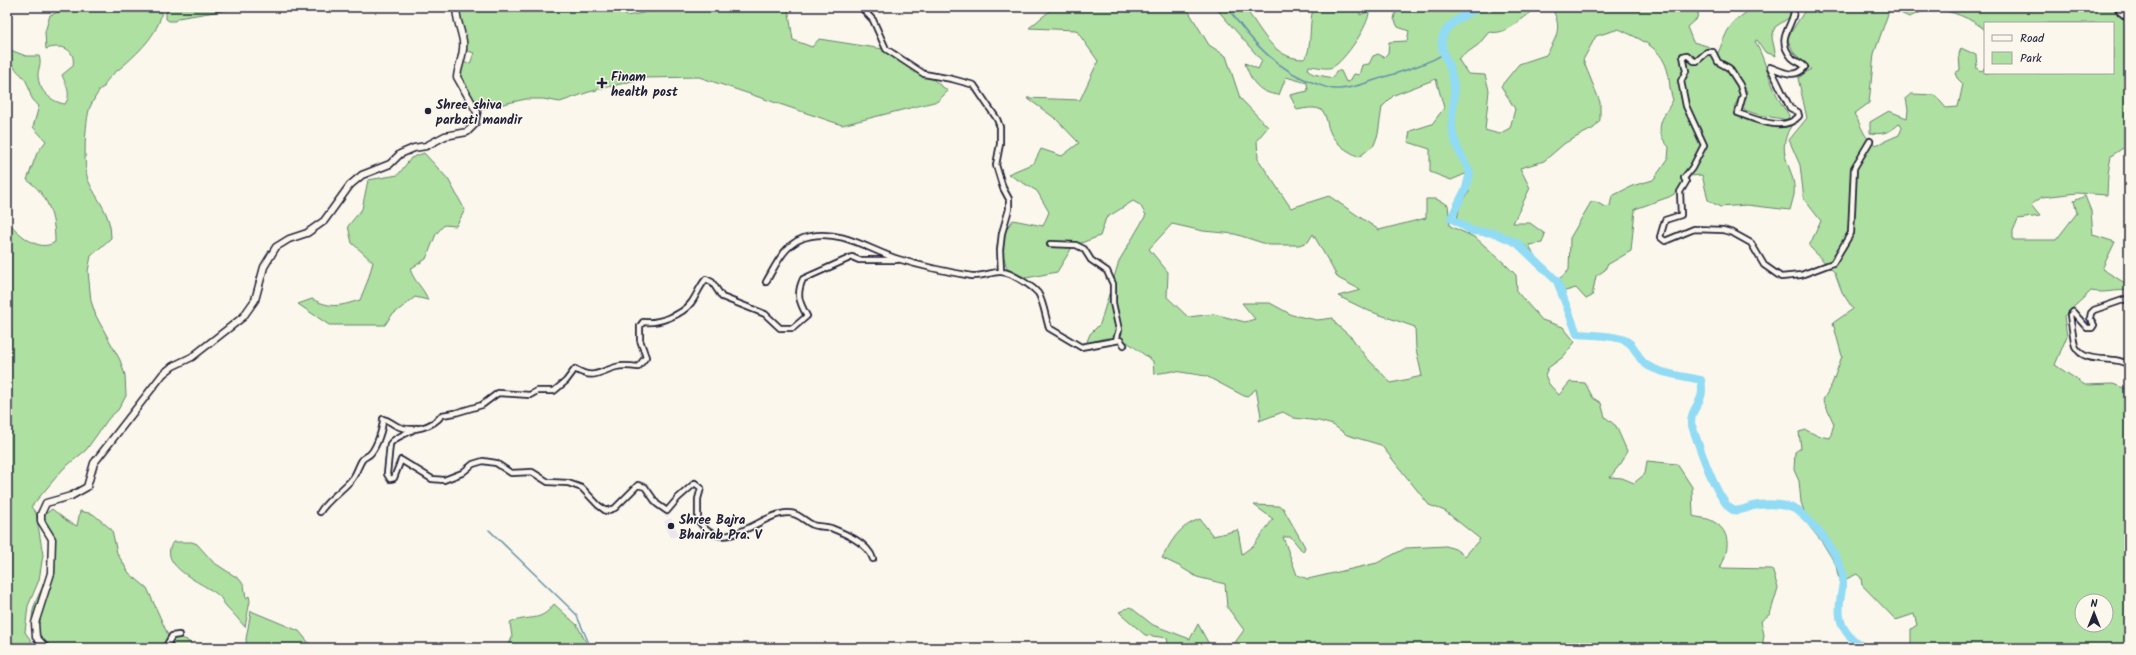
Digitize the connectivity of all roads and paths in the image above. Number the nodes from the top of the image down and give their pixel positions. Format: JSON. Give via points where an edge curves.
{"nodes":[{"id":1,"x":456,"y":7,"type":"edge"},
{"id":2,"x":861,"y":7,"type":"edge"},
{"id":3,"x":1794,"y":7,"type":"edge"},
{"id":4,"x":2117,"y":7,"type":"edge"},
{"id":5,"x":2129,"y":19,"type":"edge"},
{"id":6,"x":1870,"y":141,"type":"dead end"},
{"id":7,"x":1050,"y":244,"type":"dead end"},
{"id":8,"x":897,"y":259,"type":"junction"},
{"id":9,"x":1002,"y":271,"type":"junction"},
{"id":10,"x":766,"y":282,"type":"dead end"},
{"id":11,"x":2129,"y":298,"type":"edge"},
{"id":12,"x":1116,"y":340,"type":"junction"},
{"id":13,"x":1124,"y":345,"type":"dead end"},
{"id":14,"x":2129,"y":365,"type":"edge"},
{"id":15,"x":416,"y":428,"type":"junction"},
{"id":16,"x":320,"y":512,"type":"dead end"},
{"id":17,"x":873,"y":559,"type":"dead end"},
{"id":18,"x":179,"y":635,"type":"dead end"},
{"id":19,"x":46,"y":648,"type":"edge"},
{"id":20,"x":165,"y":648,"type":"edge"}],
"edges":[{"from":1,"to":19,"type":"main road","via":[[456,17],[463,41],[457,78],[477,112],[475,124],[467,132],[445,136],[426,146],[414,148],[400,154],[390,164],[362,175],[350,185],[324,221],[276,247],[264,267],[255,300],[244,317],[192,358],[173,366],[163,374],[94,463],[87,487],[71,496],[46,503],[41,521],[52,539],[51,573],[35,624],[36,637]]},
{"from":2,"to":9,"type":"street","via":[[873,20],[886,49],[924,74],[974,85],[997,119],[1000,127],[1000,144],[996,165],[1009,199],[1000,250]]},
{"from":3,"to":6,"type":"street","via":[[1794,14],[1784,36],[1792,59],[1804,67],[1790,74],[1781,73],[1770,67],[1790,108],[1798,112],[1799,116],[1793,121],[1786,124],[1768,122],[1738,113],[1743,95],[1729,68],[1718,62],[1713,52],[1707,52],[1697,61],[1687,55],[1683,56],[1686,71],[1681,81],[1688,115],[1704,145],[1684,178],[1686,182],[1680,192],[1682,215],[1665,220],[1660,236],[1665,241],[1694,229],[1733,233],[1752,243],[1764,265],[1781,277],[1801,275],[1833,263],[1851,233],[1854,168]]},
{"from":4,"to":5,"type":"street"},
{"from":7,"to":12,"type":"street","via":[[1076,245],[1084,249],[1091,260],[1107,271],[1115,293],[1113,303],[1119,330]]},
{"from":8,"to":9,"type":"street","via":[[972,276]]},
{"from":8,"to":10,"type":"street","via":[[862,243],[840,237],[810,236],[788,246]]},
{"from":8,"to":15,"type":"street","via":[[859,260],[852,257],[803,279],[798,288],[798,300],[807,316],[793,328],[780,328],[765,314],[722,297],[712,282],[706,279],[683,312],[643,322],[640,326],[640,340],[646,357],[638,367],[616,366],[587,376],[575,370],[554,391],[537,391],[530,395],[498,393],[482,405],[442,415],[436,422]]},
{"from":9,"to":12,"type":"street","via":[[1016,277],[1038,294],[1049,328],[1081,347]]},
{"from":11,"to":14,"type":"street","via":[[2094,310],[2090,318],[2094,325],[2092,328],[2087,328],[2073,312],[2070,315],[2074,344],[2079,351],[2092,358],[2114,358]]},
{"from":12,"to":13,"type":"street","via":[[1120,340]]},
{"from":15,"to":16,"type":"street","via":[[403,428],[383,419],[383,429],[376,440],[376,446],[362,459],[352,479]]},
{"from":15,"to":17,"type":"street","via":[[390,444],[387,474],[390,479],[394,478],[401,460],[432,479],[444,480],[483,460],[496,463],[511,473],[532,472],[548,482],[568,483],[582,488],[606,511],[615,508],[638,486],[645,487],[657,504],[667,511],[695,483],[701,488],[698,520],[708,531],[718,535],[743,532],[769,517],[789,513],[802,517],[813,525],[830,528],[862,544],[871,552]]},
{"from":18,"to":20,"type":"street","via":[[172,636]]}]}
